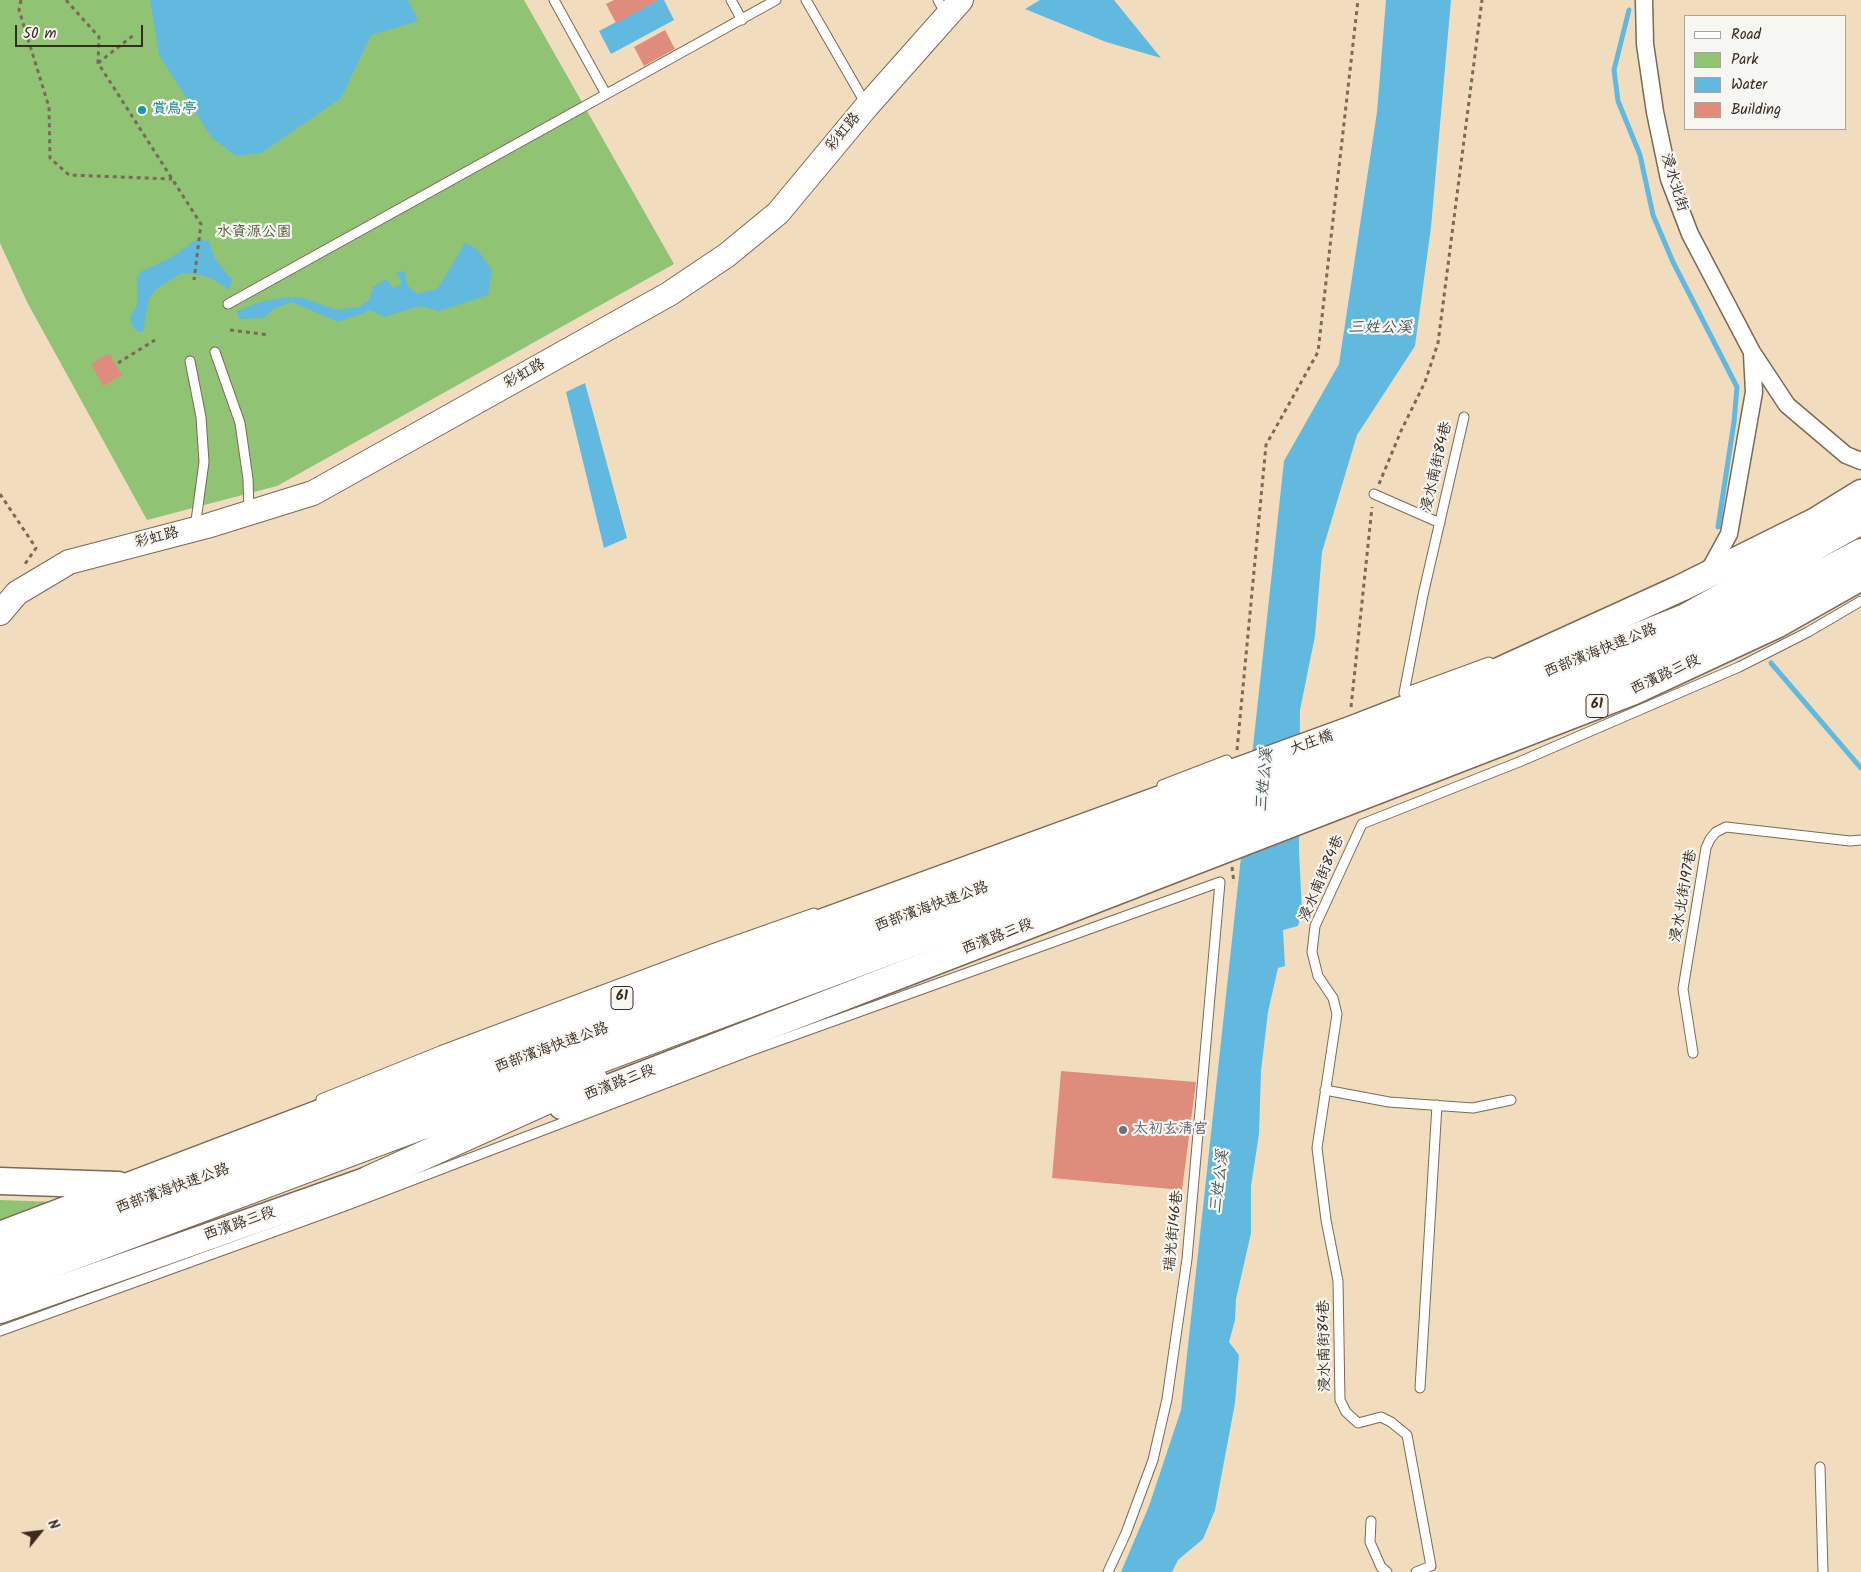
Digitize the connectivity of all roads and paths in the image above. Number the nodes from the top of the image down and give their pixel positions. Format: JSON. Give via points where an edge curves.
{"nodes":[{"id":1,"x":20,"y":0,"type":"edge"},
{"id":2,"x":66,"y":0,"type":"edge"},
{"id":3,"x":554,"y":0,"type":"edge"},
{"id":4,"x":731,"y":0,"type":"edge"},
{"id":5,"x":776,"y":0,"type":"edge"},
{"id":6,"x":806,"y":0,"type":"edge"},
{"id":7,"x":1358,"y":0,"type":"edge"},
{"id":8,"x":1482,"y":0,"type":"edge"},
{"id":9,"x":1644,"y":0,"type":"edge"},
{"id":10,"x":948,"y":5,"type":"edge"},
{"id":11,"x":742,"y":20,"type":"junction"},
{"id":12,"x":136,"y":34,"type":"dead end"},
{"id":13,"x":98,"y":64,"type":"junction"},
{"id":14,"x":606,"y":94,"type":"junction"},
{"id":15,"x":867,"y":106,"type":"junction"},
{"id":16,"x":173,"y":179,"type":"junction"},
{"id":17,"x":194,"y":280,"type":"dead end"},
{"id":18,"x":228,"y":304,"type":"dead end"},
{"id":19,"x":230,"y":330,"type":"dead end"},
{"id":20,"x":269,"y":335,"type":"dead end"},
{"id":21,"x":156,"y":340,"type":"dead end"},
{"id":22,"x":216,"y":352,"type":"dead end"},
{"id":23,"x":1752,"y":352,"type":"junction"},
{"id":24,"x":190,"y":361,"type":"dead end"},
{"id":25,"x":118,"y":363,"type":"dead end"},
{"id":26,"x":1464,"y":417,"type":"dead end"},
{"id":27,"x":1861,"y":461,"type":"edge"},
{"id":28,"x":1861,"y":493,"type":"edge"},
{"id":29,"x":0,"y":494,"type":"edge"},
{"id":30,"x":1374,"y":494,"type":"junction"},
{"id":31,"x":249,"y":514,"type":"junction"},
{"id":32,"x":1861,"y":520,"type":"edge"},
{"id":33,"x":1440,"y":523,"type":"junction"},
{"id":34,"x":194,"y":529,"type":"junction"},
{"id":35,"x":1861,"y":553,"type":"edge"},
{"id":36,"x":20,"y":568,"type":"dead end"},
{"id":37,"x":1706,"y":576,"type":"junction"},
{"id":38,"x":1681,"y":588,"type":"junction"},
{"id":39,"x":1856,"y":590,"type":"edge"},
{"id":40,"x":0,"y":613,"type":"edge"},
{"id":41,"x":1530,"y":646,"type":"dead end"},
{"id":42,"x":1503,"y":656,"type":"dead end"},
{"id":43,"x":1350,"y":722,"type":"junction"},
{"id":44,"x":1330,"y":760,"type":"joint"},
{"id":45,"x":1240,"y":785,"type":"junction"},
{"id":46,"x":1155,"y":787,"type":"dead end"},
{"id":47,"x":1362,"y":824,"type":"joint"},
{"id":48,"x":1861,"y":840,"type":"edge"},
{"id":49,"x":1085,"y":851,"type":"junction"},
{"id":50,"x":1220,"y":882,"type":"joint"},
{"id":51,"x":820,"y":910,"type":"dead end"},
{"id":52,"x":720,"y":960,"type":"junction"},
{"id":53,"x":828,"y":974,"type":"junction"},
{"id":54,"x":1693,"y":1053,"type":"dead end"},
{"id":55,"x":1325,"y":1090,"type":"junction"},
{"id":56,"x":1511,"y":1100,"type":"dead end"},
{"id":57,"x":313,"y":1102,"type":"dead end"},
{"id":58,"x":1438,"y":1105,"type":"junction"},
{"id":59,"x":160,"y":1164,"type":"dead end"},
{"id":60,"x":0,"y":1172,"type":"edge"},
{"id":61,"x":369,"y":1180,"type":"junction"},
{"id":62,"x":0,"y":1181,"type":"edge"},
{"id":63,"x":127,"y":1182,"type":"junction"},
{"id":64,"x":0,"y":1235,"type":"edge"},
{"id":65,"x":0,"y":1254,"type":"edge"},
{"id":66,"x":0,"y":1283,"type":"edge"},
{"id":67,"x":0,"y":1310,"type":"edge"},
{"id":68,"x":0,"y":1332,"type":"edge"},
{"id":69,"x":1420,"y":1388,"type":"dead end"},
{"id":70,"x":1820,"y":1468,"type":"dead end"},
{"id":71,"x":1371,"y":1521,"type":"dead end"},
{"id":72,"x":1108,"y":1572,"type":"edge"},
{"id":73,"x":1387,"y":1572,"type":"edge"},
{"id":74,"x":1416,"y":1572,"type":"edge"},
{"id":75,"x":1824,"y":1572,"type":"edge"}],
"edges":[{"from":1,"to":16,"type":"path","via":[[19,10],[49,107],[50,158],[69,175]]},
{"from":2,"to":13,"type":"path","via":[[99,37]]},
{"from":3,"to":14,"type":"lane"},
{"from":4,"to":11,"type":"lane"},
{"from":5,"to":11,"type":"lane"},
{"from":6,"to":15,"type":"lane"},
{"from":7,"to":45,"type":"path","via":[[1318,352],[1266,445],[1237,753]]},
{"from":8,"to":30,"type":"path","via":[[1438,343]]},
{"from":9,"to":23,"type":"street","name":"浸水北街","via":[[1645,44],[1669,179],[1690,234]]},
{"from":10,"to":15,"type":"street","name":"彩虹路"},
{"from":11,"to":14,"type":"lane"},
{"from":12,"to":13,"type":"path"},
{"from":13,"to":16,"type":"path"},
{"from":14,"to":18,"type":"lane"},
{"from":15,"to":31,"type":"street","name":"彩虹路","via":[[778,213],[727,255],[669,294],[313,493]]},
{"from":16,"to":17,"type":"path","via":[[201,224]]},
{"from":19,"to":20,"type":"path"},
{"from":21,"to":25,"type":"path"},
{"from":22,"to":31,"type":"lane","via":[[240,423]]},
{"from":23,"to":27,"type":"street","name":"浸水北街","via":[[1787,405],[1846,455]]},
{"from":23,"to":37,"type":"street","name":"浸水北街","via":[[1754,392],[1729,534]]},
{"from":24,"to":34,"type":"lane","via":[[201,417],[204,462]]},
{"from":26,"to":33,"type":"lane","name":"浸水南街84巷"},
{"from":28,"to":37,"type":"main road","number":"61","via":[[1814,522]]},
{"from":29,"to":36,"type":"path","via":[[36,548]]},
{"from":30,"to":33,"type":"lane","name":"浸水南街84巷"},
{"from":30,"to":43,"type":"path"},
{"from":31,"to":34,"type":"street","name":"彩虹路"},
{"from":32,"to":44,"type":"highway","name":"西部濱海快速公路","number":"61","via":[[1686,618]]},
{"from":33,"to":42,"type":"lane","name":"浸水南街84巷","via":[[1404,693]]},
{"from":34,"to":40,"type":"street","name":"彩虹路","via":[[69,562],[17,593]]},
{"from":35,"to":45,"type":"highway","name":"西部濱海快速公路","number":"61","via":[[1701,638],[1330,786]]},
{"from":37,"to":38,"type":"main road","number":"61"},
{"from":38,"to":41,"type":"lane","via":[[1666,587]]},
{"from":38,"to":43,"type":"main road","number":"61","via":[[1478,680]]},
{"from":39,"to":47,"type":"lane","name":"西濱路三段","via":[[1808,632],[1739,667],[1520,762]]},
{"from":39,"to":61,"type":"main road","name":"西濱路三段","number":"61","via":[[1632,692]]},
{"from":43,"to":45,"type":"main road","name":"大庄橋","number":"61"},
{"from":44,"to":45,"type":"highway","name":"大庄橋","number":"61"},
{"from":45,"to":46,"type":"lane"},
{"from":45,"to":49,"type":"highway","name":"西部濱海快速公路","number":"61"},
{"from":45,"to":52,"type":"main road","number":"61"},
{"from":45,"to":53,"type":"highway","name":"西部濱海快速公路","number":"61"},
{"from":47,"to":55,"type":"lane","name":"浸水南街84巷","via":[[1315,926],[1312,952],[1318,976],[1333,998],[1336,1014]]},
{"from":48,"to":54,"type":"lane","name":"浸水北街197巷","via":[[1726,827],[1710,839],[1683,989]]},
{"from":49,"to":52,"type":"highway"},
{"from":49,"to":65,"type":"highway","name":"西部濱海快速公路","number":"61"},
{"from":50,"to":68,"type":"lane","name":"西濱路三段","via":[[769,1044],[344,1206]]},
{"from":50,"to":72,"type":"lane","name":"瑞光街146巷","via":[[1187,1259],[1167,1399],[1153,1460]]},
{"from":51,"to":57,"type":"lane","via":[[657,969]]},
{"from":52,"to":63,"type":"main road","number":"61"},
{"from":53,"to":61,"type":"highway"},
{"from":53,"to":66,"type":"highway","name":"西部濱海快速公路","number":"61"},
{"from":55,"to":58,"type":"lane","via":[[1389,1102]]},
{"from":55,"to":74,"type":"lane","name":"浸水南街84巷","via":[[1317,1148],[1338,1281],[1340,1400],[1346,1412],[1358,1423],[1380,1417],[1407,1435],[1430,1566]]},
{"from":56,"to":58,"type":"lane","via":[[1473,1108]]},
{"from":58,"to":69,"type":"lane"},
{"from":59,"to":63,"type":"lane"},
{"from":60,"to":63,"type":"lane"},
{"from":61,"to":67,"type":"main road","name":"西濱路三段","number":"61"},
{"from":62,"to":63,"type":"main road"},
{"from":63,"to":64,"type":"main road","number":"61"},
{"from":70,"to":75,"type":"lane"},
{"from":71,"to":73,"type":"lane","via":[[1370,1542],[1380,1568]]}]}
